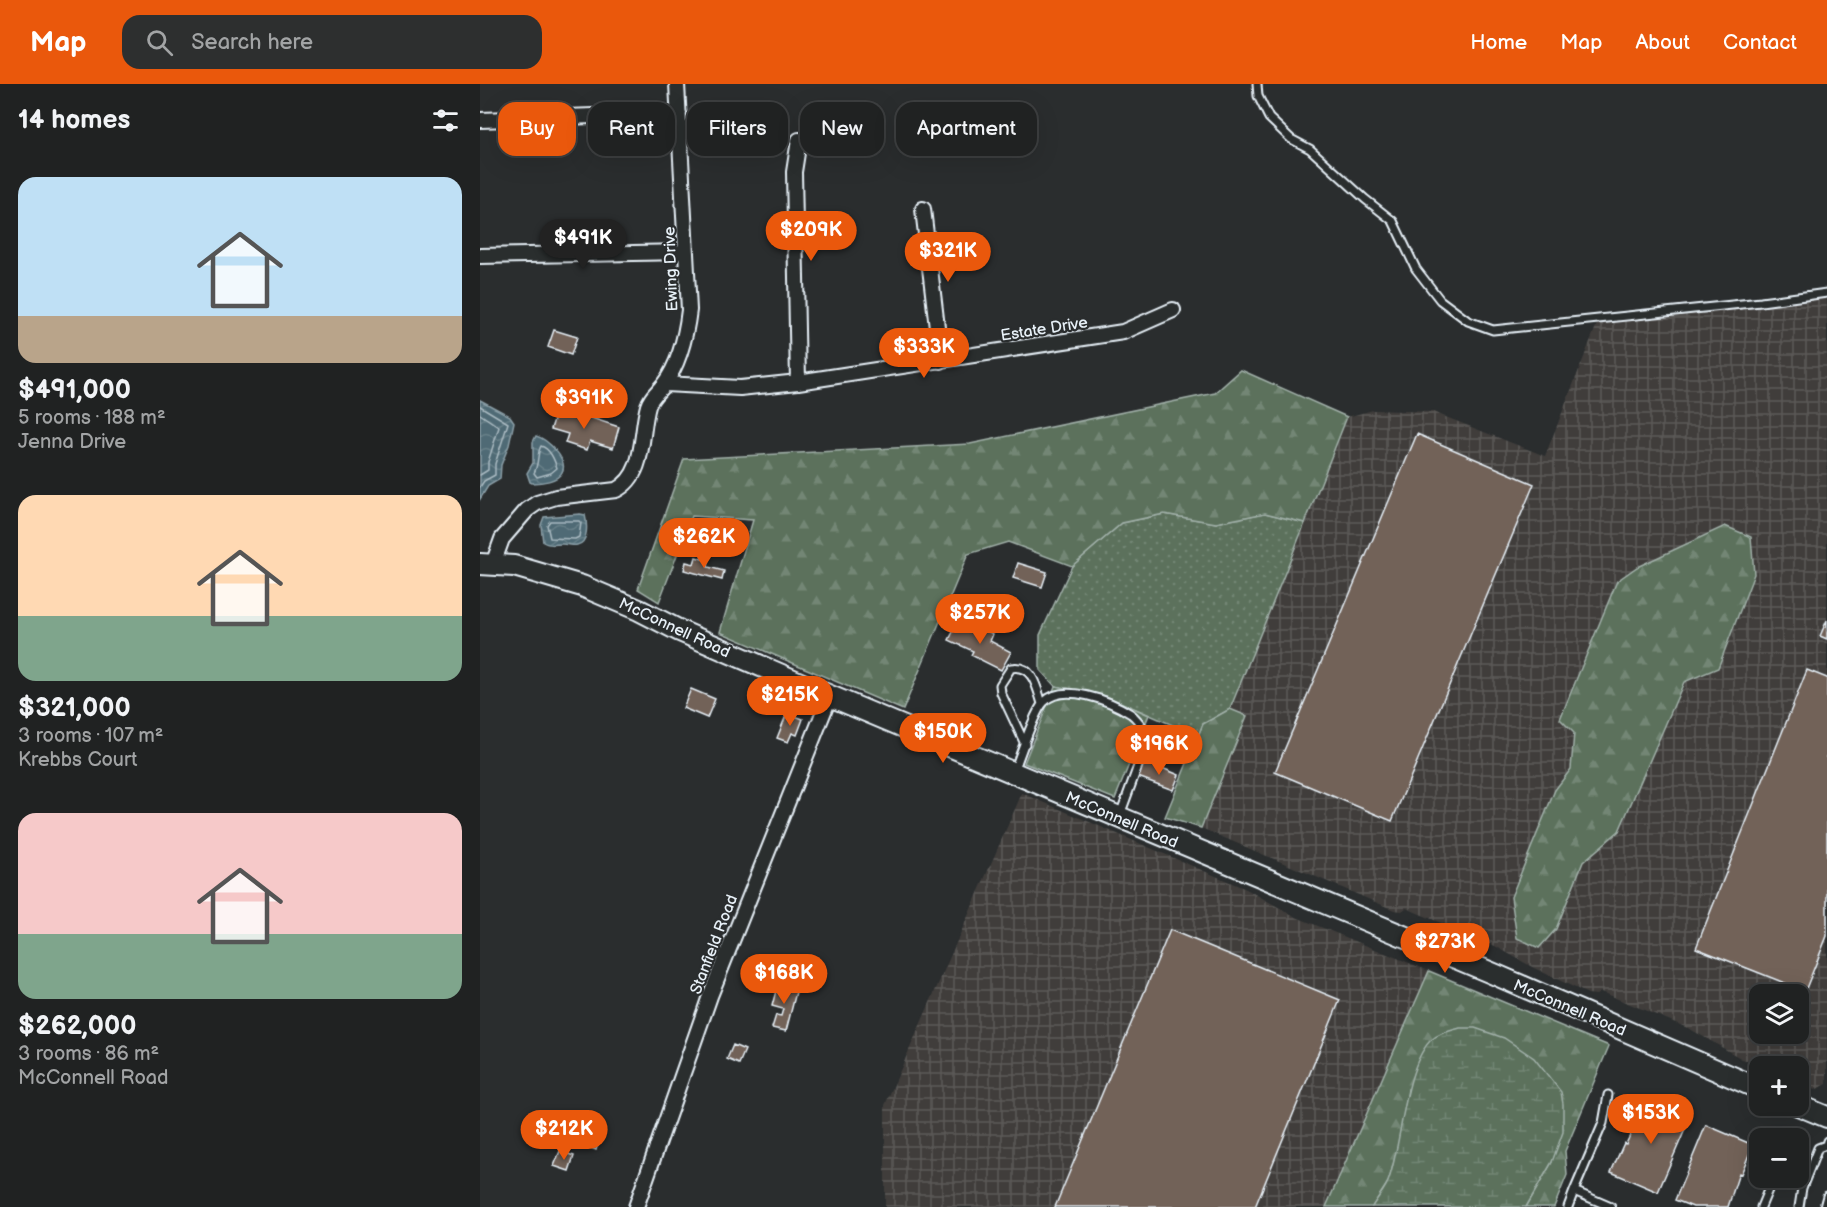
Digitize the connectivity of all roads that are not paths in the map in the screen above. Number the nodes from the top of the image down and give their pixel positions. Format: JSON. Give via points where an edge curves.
{"nodes":[{"id":1,"x":677,"y":84,"type":"edge"},
{"id":2,"x":1257,"y":84,"type":"edge"},
{"id":3,"x":679,"y":113,"type":"junction"},
{"id":4,"x":480,"y":120,"type":"edge"},
{"id":5,"x":800,"y":140,"type":"dead end"},
{"id":6,"x":923,"y":209,"type":"dead end"},
{"id":7,"x":686,"y":252,"type":"junction"},
{"id":8,"x":480,"y":256,"type":"edge"},
{"id":9,"x":1827,"y":293,"type":"edge"},
{"id":10,"x":1173,"y":310,"type":"dead end"},
{"id":11,"x":941,"y":361,"type":"junction"},
{"id":12,"x":798,"y":382,"type":"junction"},
{"id":13,"x":664,"y":384,"type":"junction"},
{"id":14,"x":486,"y":564,"type":"edge"},
{"id":15,"x":830,"y":696,"type":"junction"},
{"id":16,"x":1042,"y":704,"type":"junction"},
{"id":17,"x":1024,"y":744,"type":"junction"},
{"id":18,"x":1013,"y":773,"type":"junction"},
{"id":19,"x":1119,"y":818,"type":"junction"},
{"id":20,"x":1749,"y":1084,"type":"edge"},
{"id":21,"x":1608,"y":1095,"type":"dead end"},
{"id":22,"x":1809,"y":1110,"type":"edge"},
{"id":23,"x":1827,"y":1118,"type":"edge"},
{"id":24,"x":1827,"y":1144,"type":"edge"},
{"id":25,"x":1769,"y":1188,"type":"edge"},
{"id":26,"x":1574,"y":1191,"type":"junction"},
{"id":27,"x":1827,"y":1196,"type":"edge"},
{"id":28,"x":636,"y":1207,"type":"edge"},
{"id":29,"x":1568,"y":1207,"type":"edge"},
{"id":30,"x":1611,"y":1207,"type":"edge"},
{"id":31,"x":1761,"y":1207,"type":"edge"},
{"id":32,"x":1799,"y":1207,"type":"edge"},
{"id":33,"x":1824,"y":1207,"type":"edge"}],
"edges":[{"from":1,"to":3,"type":"street","name":"Ewing Drive"},
{"from":2,"to":9,"type":"lane","via":[[1258,96],[1269,118],[1393,220],[1416,269],[1440,300],[1468,321],[1493,330]]},
{"from":3,"to":4,"type":"street"},
{"from":3,"to":7,"type":"street","name":"Ewing Drive"},
{"from":5,"to":12,"type":"street","via":[[794,172]]},
{"from":6,"to":11,"type":"street"},
{"from":7,"to":8,"type":"street"},
{"from":7,"to":13,"type":"street","name":"Ewing Drive","via":[[687,330],[682,350]]},
{"from":10,"to":11,"type":"street","name":"Estate Drive","via":[[1123,332]]},
{"from":11,"to":12,"type":"street","name":"Estate Drive"},
{"from":12,"to":13,"type":"street","name":"Estate Drive","via":[[740,388]]},
{"from":13,"to":14,"type":"street","name":"Ewing Drive","via":[[648,406],[639,462],[624,486],[537,503],[502,539]]},
{"from":14,"to":15,"type":"street","name":"McConnell Road","via":[[514,566],[582,586]]},
{"from":15,"to":18,"type":"street","name":"McConnell Road"},
{"from":15,"to":28,"type":"street","name":"Stanfield Road","via":[[710,996]]},
{"from":16,"to":17,"type":"lane"},
{"from":16,"to":17,"type":"lane","via":[[1027,671],[1011,668],[1000,685],[1000,693]]},
{"from":16,"to":19,"type":"lane","via":[[1052,694],[1092,697],[1133,716],[1149,736]]},
{"from":17,"to":18,"type":"lane"},
{"from":18,"to":19,"type":"street","name":"McConnell Road"},
{"from":19,"to":20,"type":"street","name":"McConnell Road"},
{"from":21,"to":26,"type":"lane","via":[[1602,1124]]},
{"from":22,"to":23,"type":"street"},
{"from":24,"to":32,"type":"lane","via":[[1818,1148]]},
{"from":25,"to":31,"type":"lane"},
{"from":26,"to":29,"type":"lane"},
{"from":26,"to":30,"type":"lane"},
{"from":27,"to":33,"type":"lane"}]}
